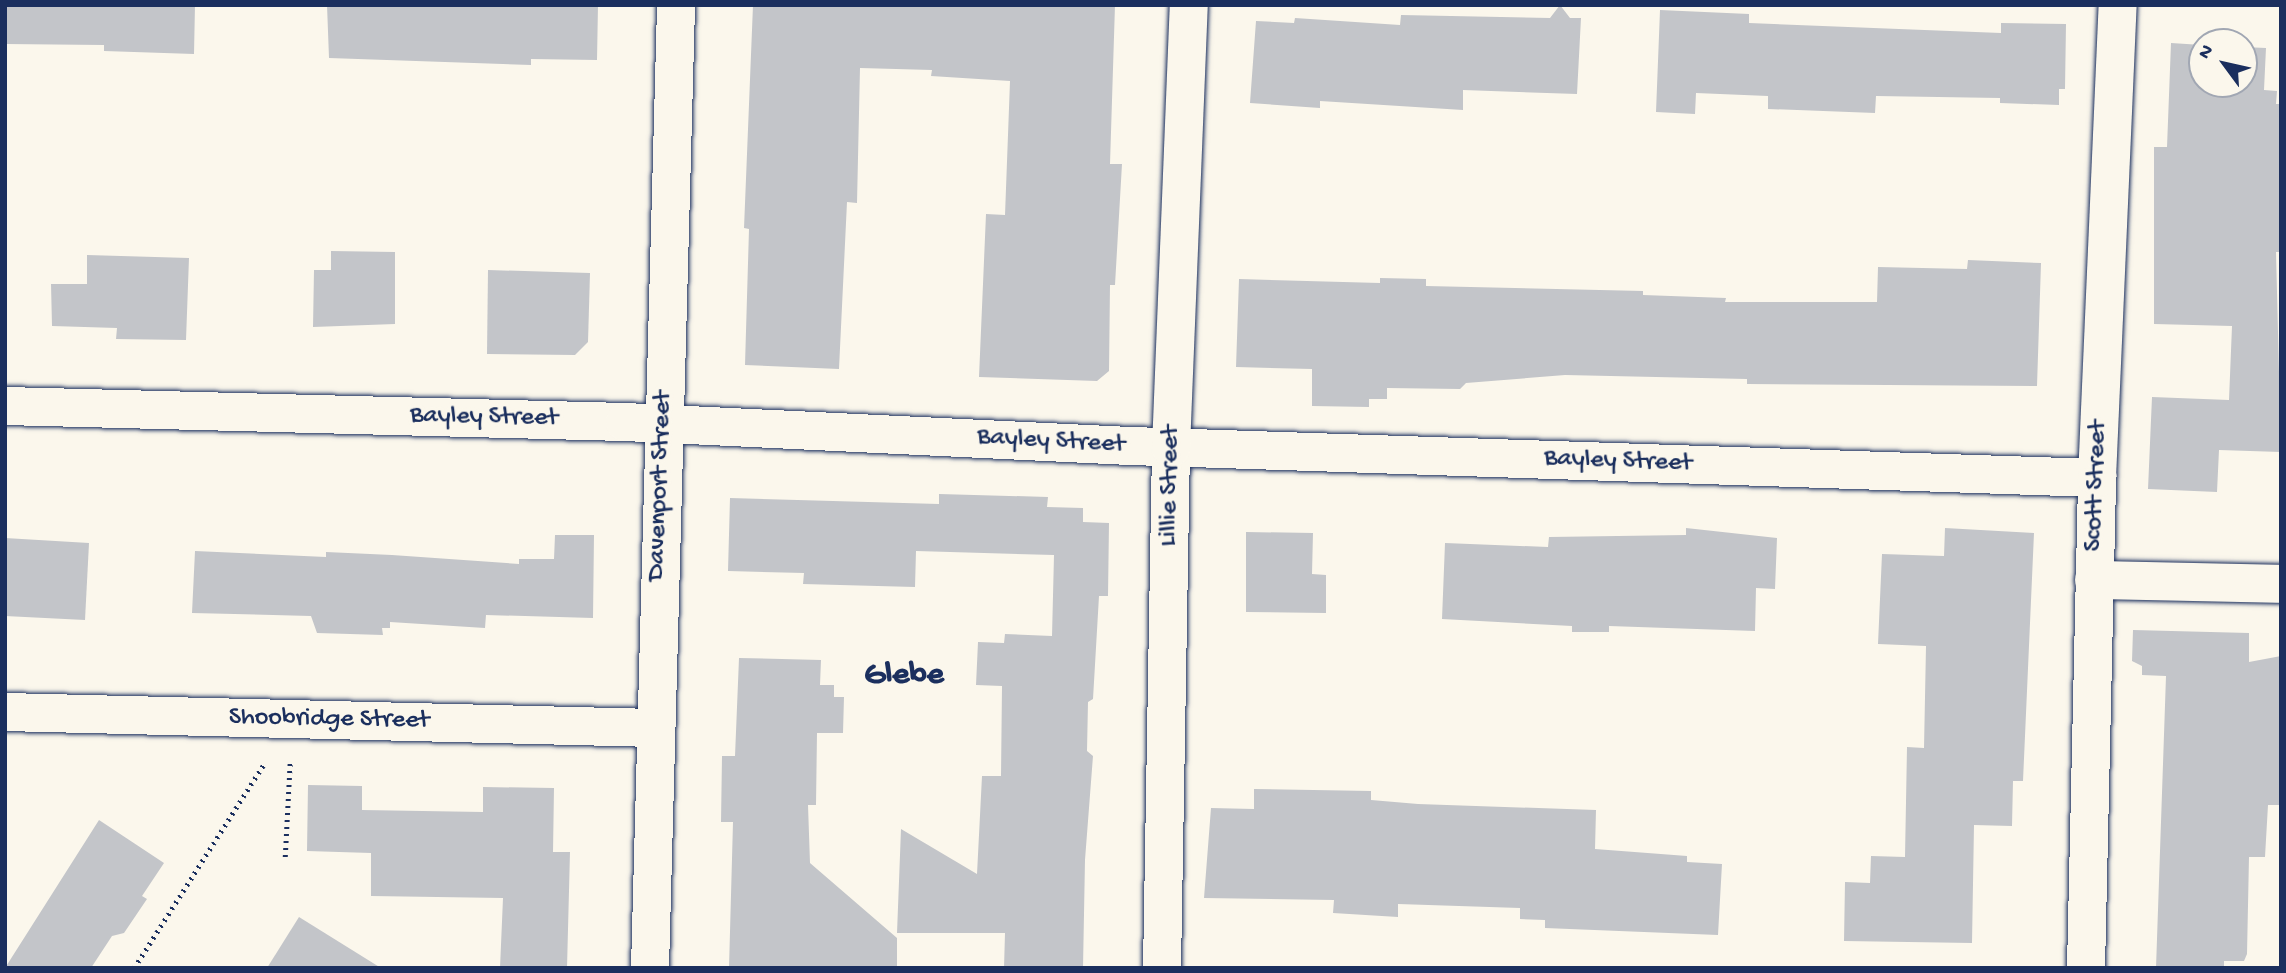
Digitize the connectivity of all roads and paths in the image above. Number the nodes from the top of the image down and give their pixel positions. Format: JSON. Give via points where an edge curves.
{"nodes":[{"id":1,"x":676,"y":5,"type":"edge"},
{"id":2,"x":1189,"y":5,"type":"edge"},
{"id":3,"x":2118,"y":5,"type":"edge"},
{"id":4,"x":5,"y":406,"type":"edge"},
{"id":5,"x":664,"y":423,"type":"junction"},
{"id":6,"x":1171,"y":448,"type":"junction"},
{"id":7,"x":2097,"y":478,"type":"junction"},
{"id":8,"x":2094,"y":580,"type":"junction"},
{"id":9,"x":2281,"y":583,"type":"edge"},
{"id":10,"x":5,"y":712,"type":"edge"},
{"id":11,"x":292,"y":719,"type":"junction"},
{"id":12,"x":653,"y":728,"type":"junction"},
{"id":13,"x":285,"y":857,"type":"dead end"},
{"id":14,"x":134,"y":968,"type":"edge"},
{"id":15,"x":650,"y":968,"type":"edge"},
{"id":16,"x":1163,"y":968,"type":"edge"},
{"id":17,"x":2086,"y":968,"type":"edge"}],
"edges":[{"from":1,"to":5,"type":"street","name":"Davenport Street"},
{"from":2,"to":6,"type":"street","name":"Lillie Street"},
{"from":3,"to":7,"type":"street","name":"Scott Street"},
{"from":4,"to":5,"type":"street","name":"Bayley Street"},
{"from":5,"to":6,"type":"street","name":"Bayley Street"},
{"from":5,"to":12,"type":"street","name":"Davenport Street"},
{"from":6,"to":7,"type":"street","name":"Bayley Street"},
{"from":6,"to":16,"type":"street","name":"Lillie Street"},
{"from":7,"to":8,"type":"street","name":"Scott Street"},
{"from":8,"to":9,"type":"street"},
{"from":8,"to":17,"type":"street","name":"Scott Street"},
{"from":10,"to":11,"type":"street","name":"Shoobridge Street"},
{"from":11,"to":12,"type":"street","name":"Shoobridge Street"},
{"from":11,"to":13,"type":"path"},
{"from":11,"to":14,"type":"path"},
{"from":12,"to":15,"type":"street","name":"Davenport Street"}]}
